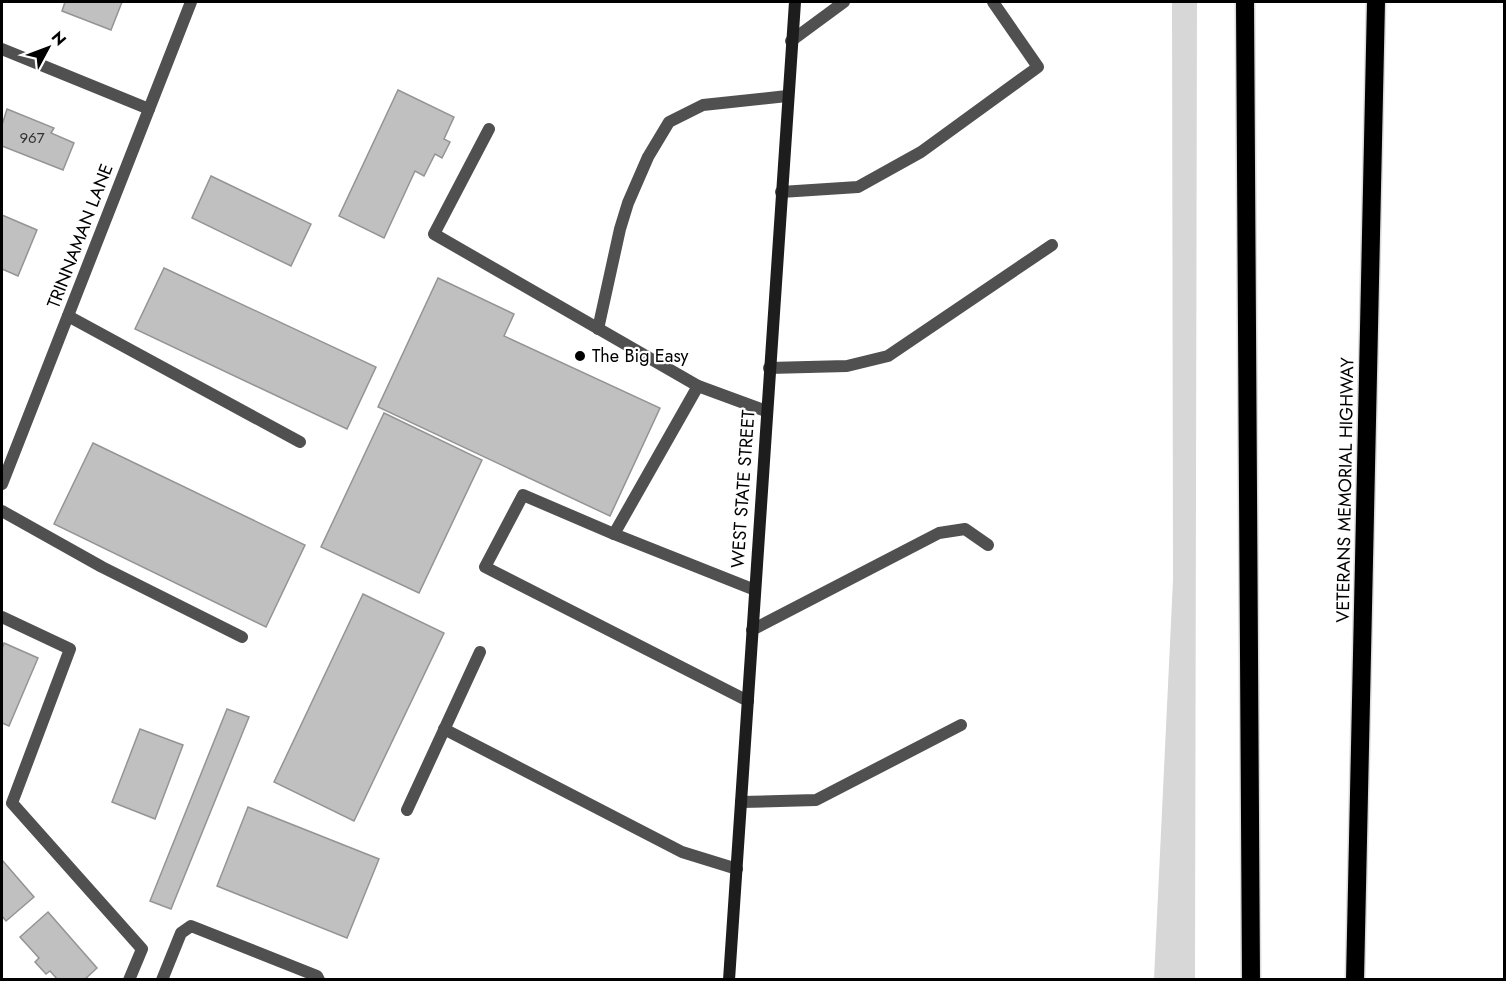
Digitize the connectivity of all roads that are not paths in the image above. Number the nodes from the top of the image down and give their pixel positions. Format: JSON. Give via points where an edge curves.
{"nodes":[{"id":1,"x":191,"y":2,"type":"edge"},
{"id":2,"x":795,"y":2,"type":"edge"},
{"id":3,"x":844,"y":2,"type":"edge"},
{"id":4,"x":993,"y":2,"type":"edge"},
{"id":5,"x":1245,"y":2,"type":"edge"},
{"id":6,"x":1376,"y":2,"type":"edge"},
{"id":7,"x":791,"y":41,"type":"junction"},
{"id":8,"x":2,"y":49,"type":"edge"},
{"id":9,"x":787,"y":96,"type":"junction"},
{"id":10,"x":149,"y":109,"type":"junction"},
{"id":11,"x":489,"y":129,"type":"dead end"},
{"id":12,"x":781,"y":192,"type":"junction"},
{"id":13,"x":1052,"y":245,"type":"dead end"},
{"id":14,"x":68,"y":316,"type":"junction"},
{"id":15,"x":598,"y":329,"type":"junction"},
{"id":16,"x":769,"y":368,"type":"junction"},
{"id":17,"x":698,"y":386,"type":"junction"},
{"id":18,"x":766,"y":411,"type":"junction"},
{"id":19,"x":300,"y":442,"type":"dead end"},
{"id":20,"x":2,"y":484,"type":"edge"},
{"id":21,"x":2,"y":511,"type":"edge"},
{"id":22,"x":614,"y":534,"type":"junction"},
{"id":23,"x":988,"y":545,"type":"dead end"},
{"id":24,"x":755,"y":590,"type":"junction"},
{"id":25,"x":2,"y":617,"type":"edge"},
{"id":26,"x":752,"y":630,"type":"junction"},
{"id":27,"x":242,"y":637,"type":"dead end"},
{"id":28,"x":480,"y":652,"type":"dead end"},
{"id":29,"x":748,"y":701,"type":"junction"},
{"id":30,"x":961,"y":725,"type":"dead end"},
{"id":31,"x":444,"y":729,"type":"junction"},
{"id":32,"x":741,"y":802,"type":"junction"},
{"id":33,"x":407,"y":810,"type":"dead end"},
{"id":34,"x":736,"y":869,"type":"junction"},
{"id":35,"x":129,"y":980,"type":"edge"},
{"id":36,"x":162,"y":980,"type":"edge"},
{"id":37,"x":319,"y":980,"type":"edge"},
{"id":38,"x":729,"y":980,"type":"edge"},
{"id":39,"x":1251,"y":980,"type":"edge"},
{"id":40,"x":1355,"y":980,"type":"edge"}],
"edges":[{"from":1,"to":10,"type":"street","name":"TRINNAMAN LANE"},
{"from":2,"to":7,"type":"main road","name":"WEST STATE STREET"},
{"from":3,"to":7,"type":"street"},
{"from":4,"to":12,"type":"street","via":[[1038,67],[921,152],[858,187]]},
{"from":5,"to":39,"type":"highway"},
{"from":6,"to":40,"type":"highway","name":"VETERANS MEMORIAL HIGHWAY"},
{"from":7,"to":9,"type":"main road","name":"WEST STATE STREET"},
{"from":8,"to":10,"type":"street"},
{"from":9,"to":12,"type":"main road","name":"WEST STATE STREET"},
{"from":9,"to":15,"type":"street","via":[[703,105],[669,122],[628,203]]},
{"from":10,"to":14,"type":"street","name":"TRINNAMAN LANE"},
{"from":11,"to":15,"type":"street","via":[[434,234]]},
{"from":12,"to":16,"type":"main road","name":"WEST STATE STREET"},
{"from":13,"to":16,"type":"street","via":[[888,356],[847,366]]},
{"from":14,"to":19,"type":"street"},
{"from":14,"to":20,"type":"street","name":"TRINNAMAN LANE"},
{"from":15,"to":17,"type":"street"},
{"from":16,"to":18,"type":"main road","name":"WEST STATE STREET"},
{"from":17,"to":18,"type":"street"},
{"from":17,"to":22,"type":"street"},
{"from":18,"to":24,"type":"main road","name":"WEST STATE STREET"},
{"from":21,"to":27,"type":"street","via":[[102,567]]},
{"from":22,"to":24,"type":"street"},
{"from":22,"to":29,"type":"street","via":[[523,495],[485,567]]},
{"from":23,"to":26,"type":"street","via":[[965,529],[939,533]]},
{"from":24,"to":26,"type":"main road","name":"WEST STATE STREET"},
{"from":25,"to":35,"type":"street","via":[[70,650],[12,802],[142,949]]},
{"from":26,"to":29,"type":"main road","name":"WEST STATE STREET"},
{"from":28,"to":31,"type":"street"},
{"from":29,"to":32,"type":"main road","name":"WEST STATE STREET"},
{"from":30,"to":32,"type":"street","via":[[816,800]]},
{"from":31,"to":33,"type":"street"},
{"from":31,"to":34,"type":"street","via":[[682,852]]},
{"from":32,"to":34,"type":"main road","name":"WEST STATE STREET"},
{"from":34,"to":38,"type":"main road","name":"WEST STATE STREET"},
{"from":36,"to":37,"type":"street","via":[[181,933],[192,926]]}]}
